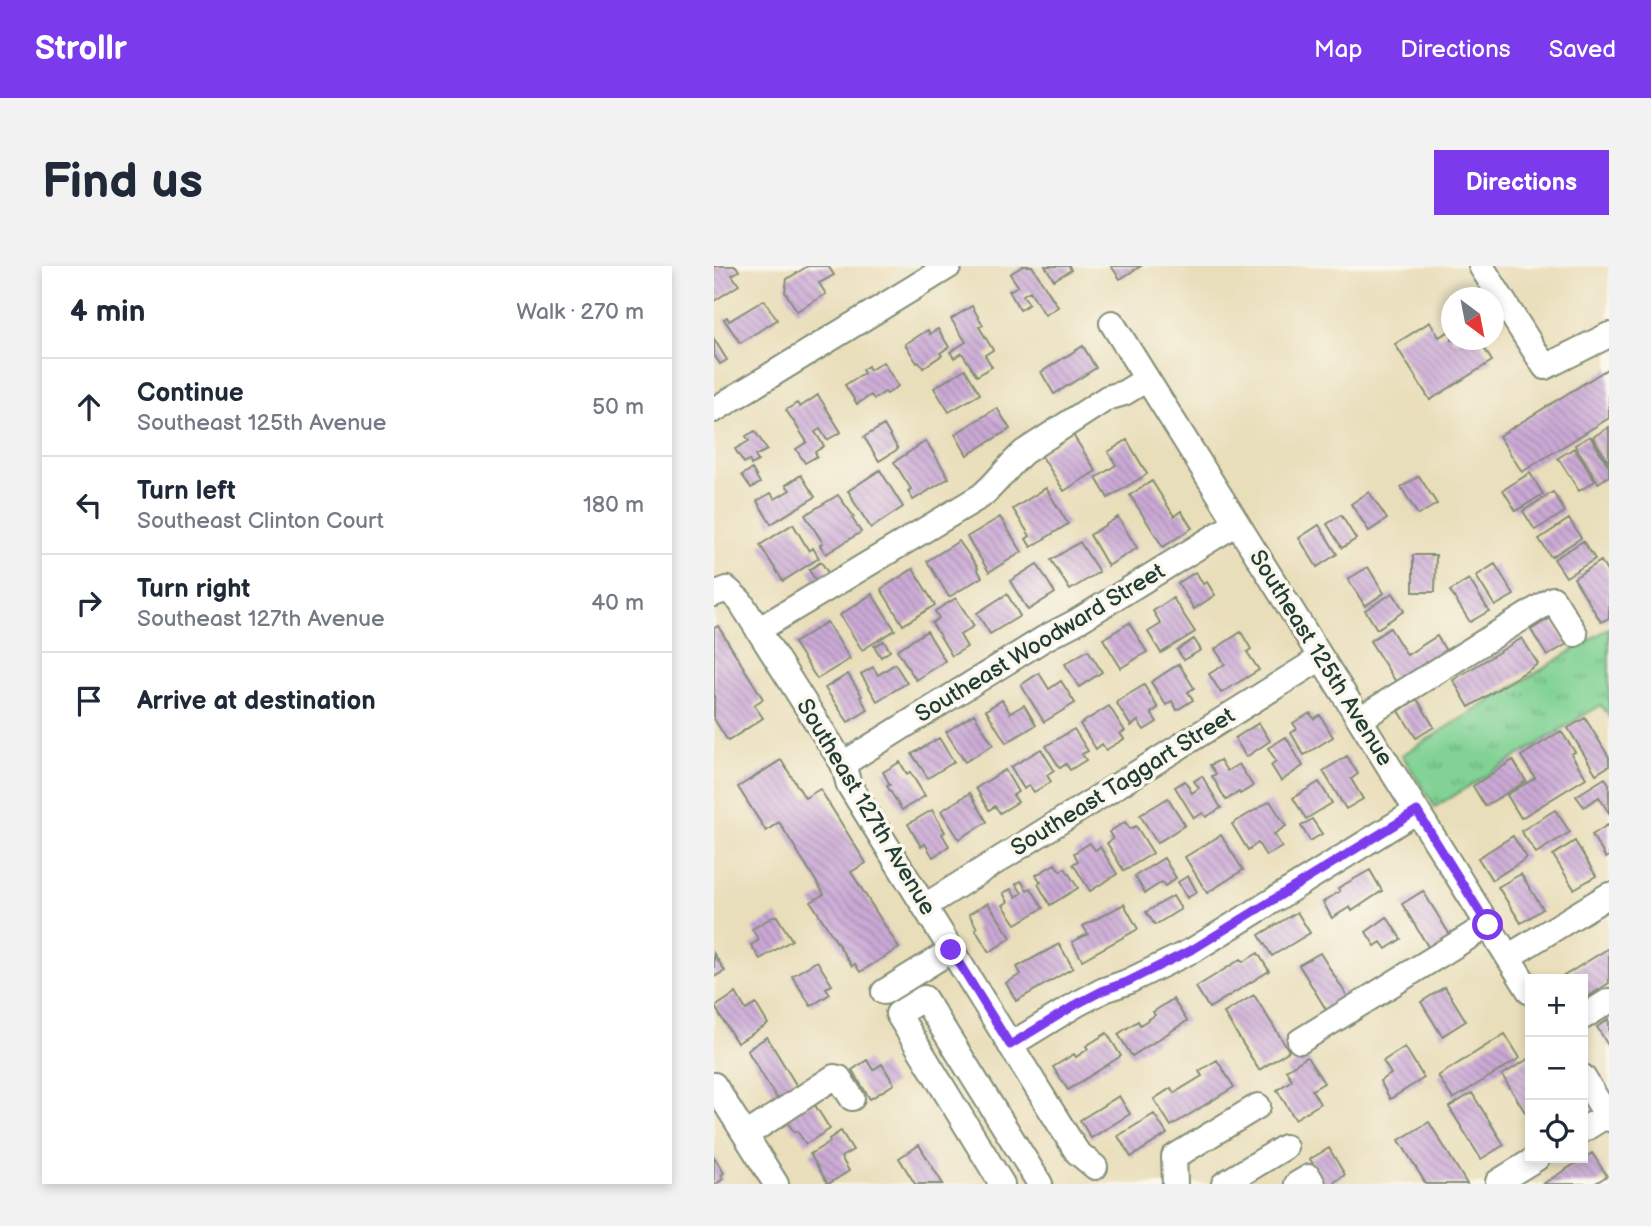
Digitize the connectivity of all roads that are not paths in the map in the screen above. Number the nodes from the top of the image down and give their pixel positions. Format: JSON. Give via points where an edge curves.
{"nodes":[{"id":1,"x":949,"y":266,"type":"edge"},
{"id":2,"x":1481,"y":266,"type":"edge"},
{"id":3,"x":1112,"y":323,"type":"dead end"},
{"id":4,"x":1609,"y":335,"type":"edge"},
{"id":5,"x":1147,"y":379,"type":"junction"},
{"id":6,"x":714,"y":410,"type":"edge"},
{"id":7,"x":1237,"y":523,"type":"junction"},
{"id":8,"x":720,"y":591,"type":"edge"},
{"id":9,"x":758,"y":630,"type":"junction"},
{"id":10,"x":1575,"y":634,"type":"dead end"},
{"id":11,"x":1321,"y":658,"type":"junction"},
{"id":12,"x":1360,"y":719,"type":"junction"},
{"id":13,"x":843,"y":764,"type":"junction"},
{"id":14,"x":1417,"y":811,"type":"junction"},
{"id":15,"x":1609,"y":895,"type":"edge"},
{"id":16,"x":925,"y":906,"type":"junction"},
{"id":17,"x":1488,"y":925,"type":"junction"},
{"id":18,"x":951,"y":950,"type":"junction"},
{"id":19,"x":1508,"y":957,"type":"junction"},
{"id":20,"x":1525,"y":984,"type":"edge"},
{"id":21,"x":884,"y":992,"type":"dead end"},
{"id":22,"x":1609,"y":1001,"type":"edge"},
{"id":23,"x":1588,"y":1014,"type":"edge"},
{"id":24,"x":1300,"y":1041,"type":"dead end"},
{"id":25,"x":1010,"y":1045,"type":"junction"},
{"id":26,"x":714,"y":1085,"type":"edge"},
{"id":27,"x":1595,"y":1085,"type":"edge"},
{"id":28,"x":852,"y":1098,"type":"dead end"},
{"id":29,"x":1258,"y":1106,"type":"dead end"},
{"id":30,"x":1608,"y":1117,"type":"edge"},
{"id":31,"x":1588,"y":1127,"type":"edge"},
{"id":32,"x":746,"y":1135,"type":"junction"},
{"id":33,"x":1285,"y":1147,"type":"dead end"},
{"id":34,"x":1529,"y":1163,"type":"edge"},
{"id":35,"x":1095,"y":1167,"type":"dead end"},
{"id":36,"x":1498,"y":1182,"type":"dead end"},
{"id":37,"x":776,"y":1184,"type":"edge"},
{"id":38,"x":1002,"y":1184,"type":"edge"},
{"id":39,"x":1040,"y":1184,"type":"edge"},
{"id":40,"x":1175,"y":1184,"type":"edge"},
{"id":41,"x":1224,"y":1184,"type":"edge"},
{"id":42,"x":1297,"y":1184,"type":"edge"},
{"id":43,"x":1313,"y":1184,"type":"edge"}],
"edges":[{"from":1,"to":6,"type":"street"},
{"from":2,"to":4,"type":"street","via":[[1545,367]]},
{"from":3,"to":5,"type":"street","name":"Southeast 125th Avenue"},
{"from":5,"to":7,"type":"street","name":"Southeast 125th Avenue"},
{"from":5,"to":9,"type":"street","via":[[1107,398],[1024,452],[981,496]]},
{"from":7,"to":11,"type":"street","name":"Southeast 125th Avenue"},
{"from":7,"to":13,"type":"street","name":"Southeast Woodward Street"},
{"from":8,"to":9,"type":"street","name":"Southeast 127th Avenue","via":[[740,601]]},
{"from":9,"to":13,"type":"street","name":"Southeast 127th Avenue"},
{"from":10,"to":12,"type":"street","via":[[1553,600]]},
{"from":11,"to":12,"type":"street","name":"Southeast 125th Avenue"},
{"from":11,"to":16,"type":"street","name":"Southeast Taggart Street"},
{"from":12,"to":14,"type":"street","name":"Southeast 125th Avenue"},
{"from":13,"to":16,"type":"street","name":"Southeast 127th Avenue","via":[[849,785]]},
{"from":14,"to":17,"type":"street","name":"Southeast 125th Avenue"},
{"from":14,"to":25,"type":"street","via":[[1195,948],[1077,1004]]},
{"from":15,"to":19,"type":"street"},
{"from":16,"to":18,"type":"street","name":"Southeast 127th Avenue"},
{"from":17,"to":19,"type":"street","name":"Southeast 125th Avenue"},
{"from":17,"to":24,"type":"street"},
{"from":18,"to":21,"type":"street"},
{"from":18,"to":25,"type":"street","name":"Southeast 127th Avenue"},
{"from":19,"to":20,"type":"street","name":"Southeast 125th Avenue"},
{"from":22,"to":23,"type":"street"},
{"from":25,"to":35,"type":"street","name":"Southeast 127th Avenue","via":[[1077,1152]]},
{"from":26,"to":32,"type":"street"},
{"from":27,"to":30,"type":"street"},
{"from":28,"to":32,"type":"street","via":[[834,1077]]},
{"from":29,"to":40,"type":"street","via":[[1174,1157]]},
{"from":30,"to":31,"type":"street"},
{"from":32,"to":37,"type":"street"},
{"from":33,"to":41,"type":"street"},
{"from":34,"to":36,"type":"street"},
{"from":38,"to":39,"type":"street","via":[[898,1014],[924,998]]},
{"from":42,"to":43,"type":"street","via":[[1309,1177]]}]}
